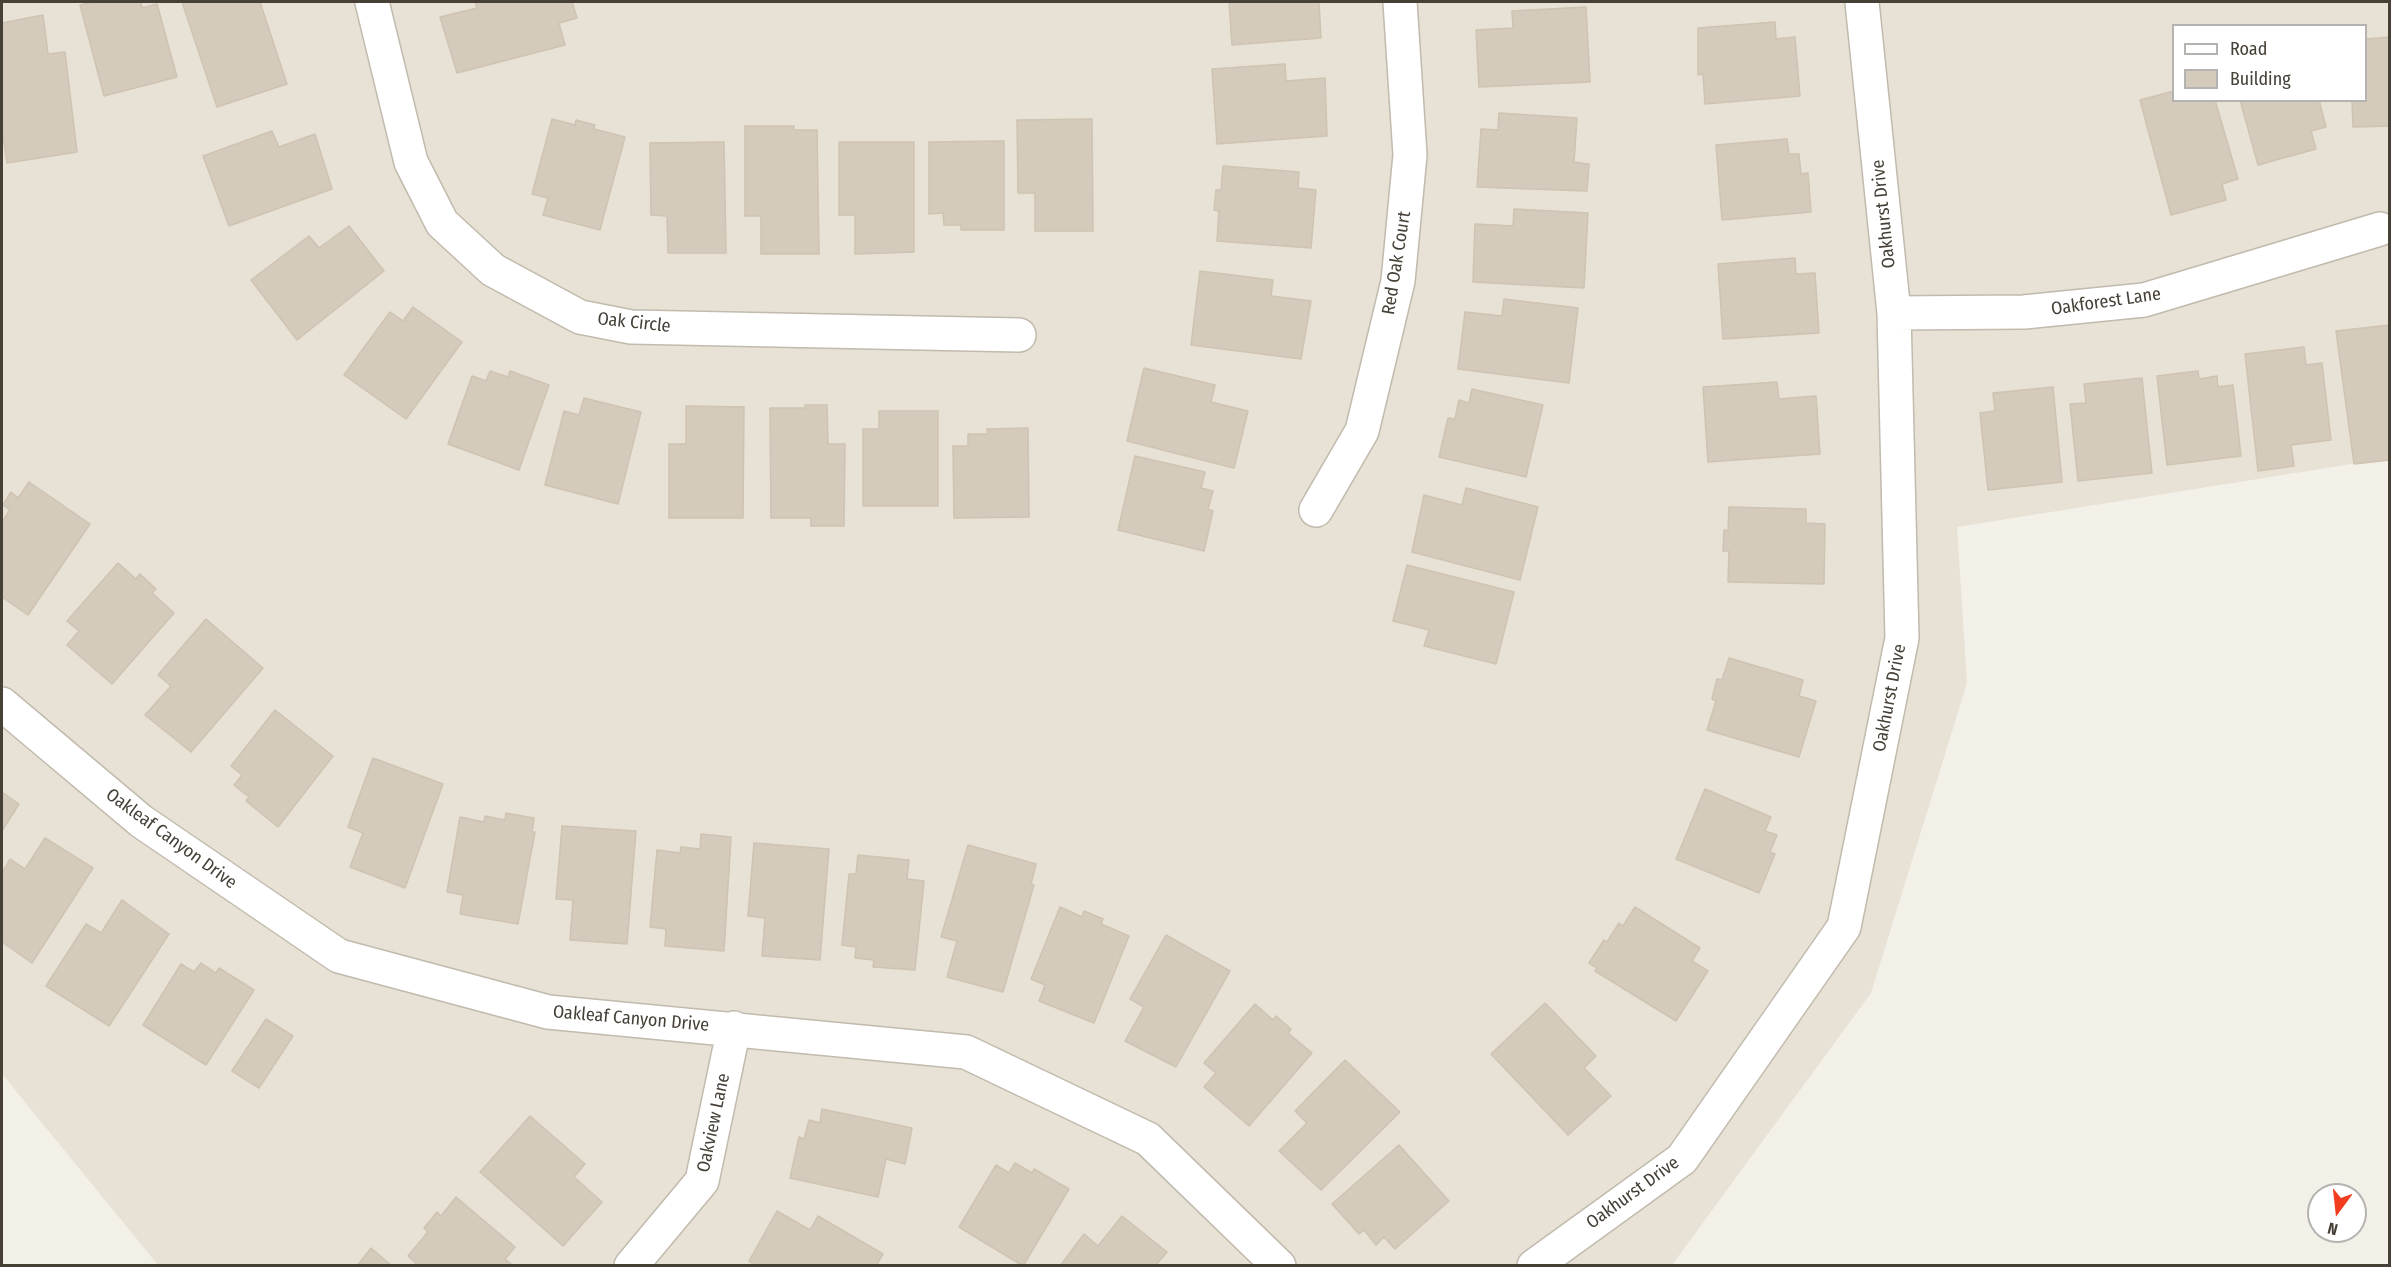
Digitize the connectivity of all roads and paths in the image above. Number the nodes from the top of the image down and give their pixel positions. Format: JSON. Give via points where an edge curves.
{"nodes":[{"id":1,"x":372,"y":2,"type":"edge"},
{"id":2,"x":1400,"y":2,"type":"edge"},
{"id":3,"x":1862,"y":2,"type":"edge"},
{"id":4,"x":2380,"y":229,"type":"dead end"},
{"id":5,"x":1894,"y":313,"type":"junction"},
{"id":6,"x":1019,"y":335,"type":"dead end"},
{"id":7,"x":1316,"y":510,"type":"dead end"},
{"id":8,"x":2,"y":705,"type":"edge"},
{"id":9,"x":734,"y":1028,"type":"junction"},
{"id":10,"x":631,"y":1266,"type":"edge"},
{"id":11,"x":1279,"y":1266,"type":"edge"},
{"id":12,"x":1534,"y":1266,"type":"edge"}],
"edges":[{"from":1,"to":6,"type":"street","name":"Oak Circle","via":[[411,162],[442,223],[493,270],[580,317],[631,327]]},
{"from":2,"to":7,"type":"street","name":"Red Oak Court","via":[[1410,155],[1398,281],[1362,431]]},
{"from":3,"to":5,"type":"street","name":"Oakhurst Drive"},
{"from":4,"to":5,"type":"street","name":"Oakforest Lane","via":[[2144,300],[2024,312]]},
{"from":5,"to":12,"type":"street","name":"Oakhurst Drive","via":[[1902,638],[1845,927],[1682,1159]]},
{"from":8,"to":9,"type":"street","name":"Oakleaf Canyon Drive","via":[[141,821],[339,956],[548,1012]]},
{"from":9,"to":10,"type":"street","name":"Oakview Lane","via":[[702,1181]]},
{"from":9,"to":11,"type":"street","name":"Oakleaf Canyon Drive","via":[[966,1052],[1148,1139]]}]}
